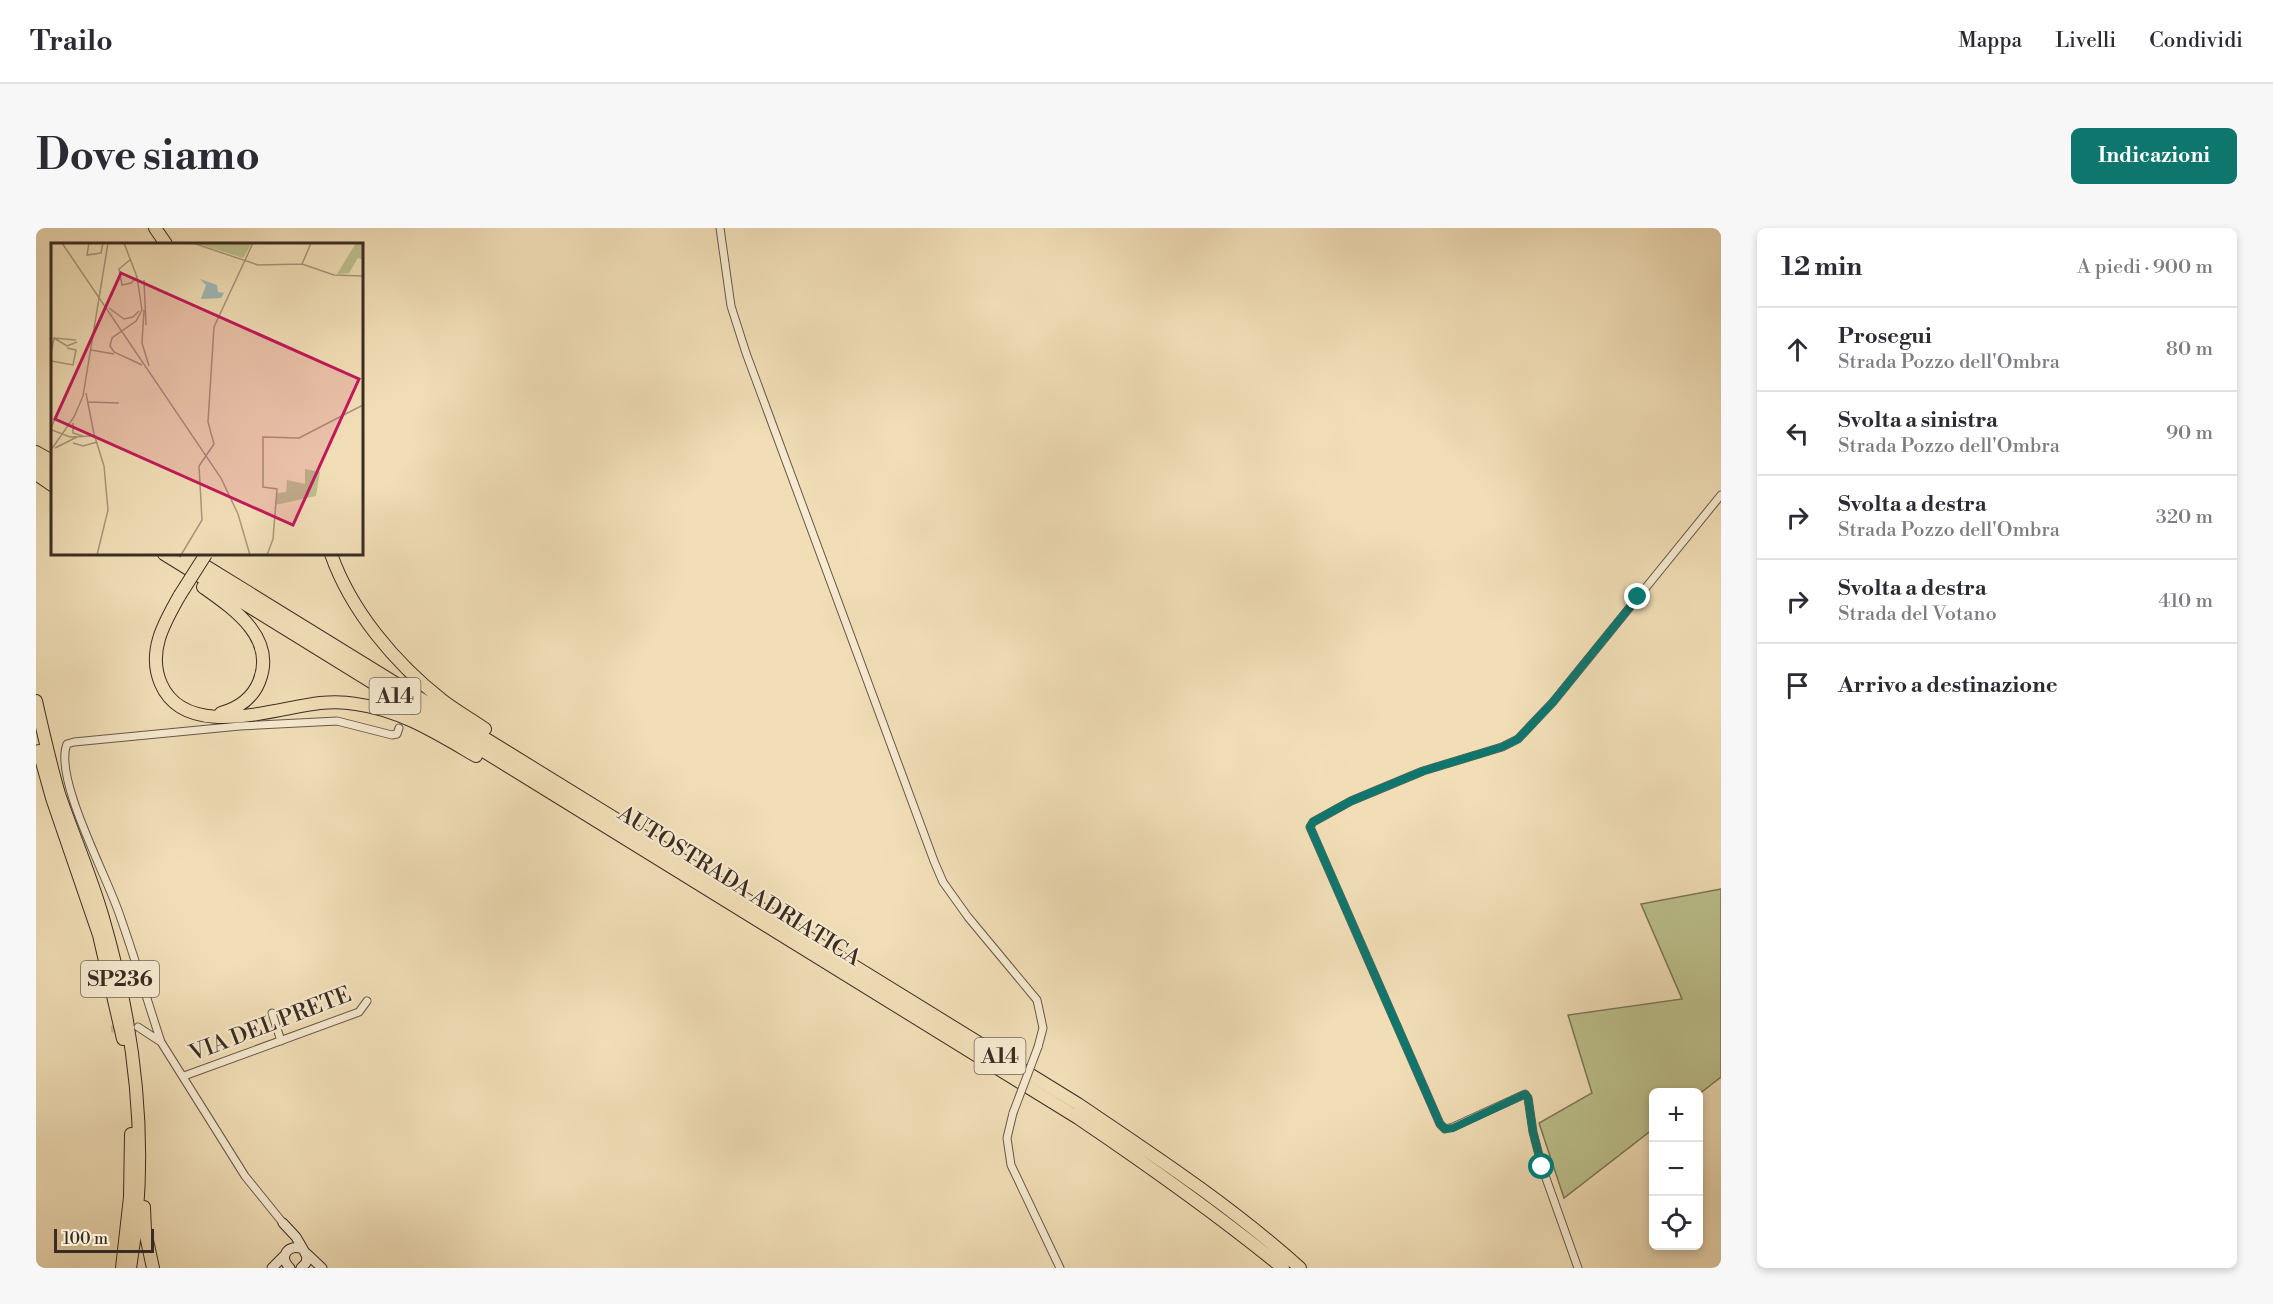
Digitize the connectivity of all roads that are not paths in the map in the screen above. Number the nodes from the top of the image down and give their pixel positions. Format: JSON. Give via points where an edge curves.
{"nodes":[{"id":1,"x":155,"y":228,"type":"edge"},
{"id":2,"x":720,"y":228,"type":"edge"},
{"id":3,"x":165,"y":243,"type":"edge"},
{"id":4,"x":36,"y":452,"type":"edge"},
{"id":5,"x":51,"y":460,"type":"edge"},
{"id":6,"x":36,"y":461,"type":"edge"},
{"id":7,"x":51,"y":470,"type":"edge"},
{"id":8,"x":36,"y":474,"type":"edge"},
{"id":9,"x":51,"y":484,"type":"edge"},
{"id":10,"x":1721,"y":495,"type":"edge"},
{"id":11,"x":157,"y":555,"type":"edge"},
{"id":12,"x":166,"y":555,"type":"edge"},
{"id":13,"x":188,"y":555,"type":"edge"},
{"id":14,"x":205,"y":555,"type":"edge"},
{"id":15,"x":331,"y":555,"type":"edge"},
{"id":16,"x":36,"y":701,"type":"edge"},
{"id":17,"x":204,"y":716,"type":"junction"},
{"id":18,"x":399,"y":728,"type":"dead end"},
{"id":19,"x":36,"y":738,"type":"edge"},
{"id":20,"x":564,"y":786,"type":"junction"},
{"id":21,"x":626,"y":840,"type":"junction"},
{"id":22,"x":368,"y":1001,"type":"dead end"},
{"id":23,"x":272,"y":1013,"type":"dead end"},
{"id":24,"x":138,"y":1027,"type":"dead end"},
{"id":25,"x":281,"y":1041,"type":"junction"},
{"id":26,"x":161,"y":1042,"type":"junction"},
{"id":27,"x":184,"y":1076,"type":"junction"},
{"id":28,"x":140,"y":1153,"type":"junction"},
{"id":29,"x":283,"y":1223,"type":"junction"},
{"id":30,"x":304,"y":1251,"type":"junction"},
{"id":31,"x":286,"y":1253,"type":"junction"},
{"id":32,"x":122,"y":1268,"type":"edge"},
{"id":33,"x":130,"y":1268,"type":"edge"},
{"id":34,"x":153,"y":1268,"type":"edge"},
{"id":35,"x":272,"y":1268,"type":"edge"},
{"id":36,"x":290,"y":1268,"type":"edge"},
{"id":37,"x":301,"y":1268,"type":"edge"},
{"id":38,"x":322,"y":1268,"type":"edge"},
{"id":39,"x":1060,"y":1268,"type":"edge"},
{"id":40,"x":1283,"y":1268,"type":"edge"},
{"id":41,"x":1300,"y":1268,"type":"edge"},
{"id":42,"x":1578,"y":1268,"type":"edge"}],
"edges":[{"from":1,"to":3,"type":"highway"},
{"from":2,"to":39,"type":"street","bridge":true,"via":[[731,306],[934,861],[943,882],[968,916],[1037,1000],[1043,1028],[1007,1138],[1011,1166]]},
{"from":4,"to":5,"type":"highway"},
{"from":6,"to":7,"type":"highway"},
{"from":8,"to":9,"type":"highway"},
{"from":10,"to":42,"type":"street","via":[[1553,702],[1518,739],[1423,771],[1351,801],[1310,827],[1440,1124],[1445,1129],[1453,1128],[1525,1094],[1528,1098],[1542,1167]]},
{"from":11,"to":17,"type":"highway","via":[[240,614],[261,648],[263,670],[250,698],[230,711]]},
{"from":12,"to":21,"type":"highway","name":"AUTOSTRADA ADRIATICA","number":"A14"},
{"from":13,"to":20,"type":"highway","name":"AUTOSTRADA ADRIATICA","number":"A14"},
{"from":14,"to":17,"type":"highway","number":"A14","bridge":true,"via":[[165,622],[155,660],[163,690],[169,697],[189,712]]},
{"from":15,"to":20,"type":"highway","number":"A14","via":[[356,605],[394,654],[443,701]]},
{"from":16,"to":28,"type":"highway","number":"SP236","via":[[59,792],[102,915],[121,986],[136,1076]]},
{"from":17,"to":21,"type":"highway","number":"A14","via":[[242,716],[320,703],[380,709],[416,721]]},
{"from":18,"to":26,"type":"street","via":[[392,735],[337,721],[240,726],[68,744],[63,754],[74,801],[120,914]]},
{"from":19,"to":32,"type":"highway","number":"SP236","via":[[102,945],[125,1048],[132,1130]]},
{"from":20,"to":41,"type":"highway","name":"AUTOSTRADA ADRIATICA","number":"A14","via":[[1078,1104],[1188,1178]]},
{"from":21,"to":40,"type":"highway","name":"AUTOSTRADA ADRIATICA","number":"A14","via":[[1078,1118],[1226,1221]]},
{"from":22,"to":25,"type":"street","name":"VIA DEL PRETE","via":[[359,1012]]},
{"from":23,"to":25,"type":"street"},
{"from":24,"to":26,"type":"street"},
{"from":25,"to":27,"type":"street","name":"VIA DEL PRETE"},
{"from":26,"to":27,"type":"street"},
{"from":27,"to":29,"type":"street","via":[[245,1176]]},
{"from":28,"to":33,"type":"highway","number":"SP236"},
{"from":28,"to":34,"type":"highway","via":[[145,1232]]},
{"from":29,"to":30,"type":"main road"},
{"from":29,"to":31,"type":"main road"},
{"from":30,"to":31,"type":"main road","via":[[292,1247]]},
{"from":30,"to":37,"type":"main road","via":[[307,1260]]},
{"from":30,"to":38,"type":"main road"},
{"from":31,"to":35,"type":"main road"},
{"from":31,"to":36,"type":"main road","via":[[285,1262]]}]}
